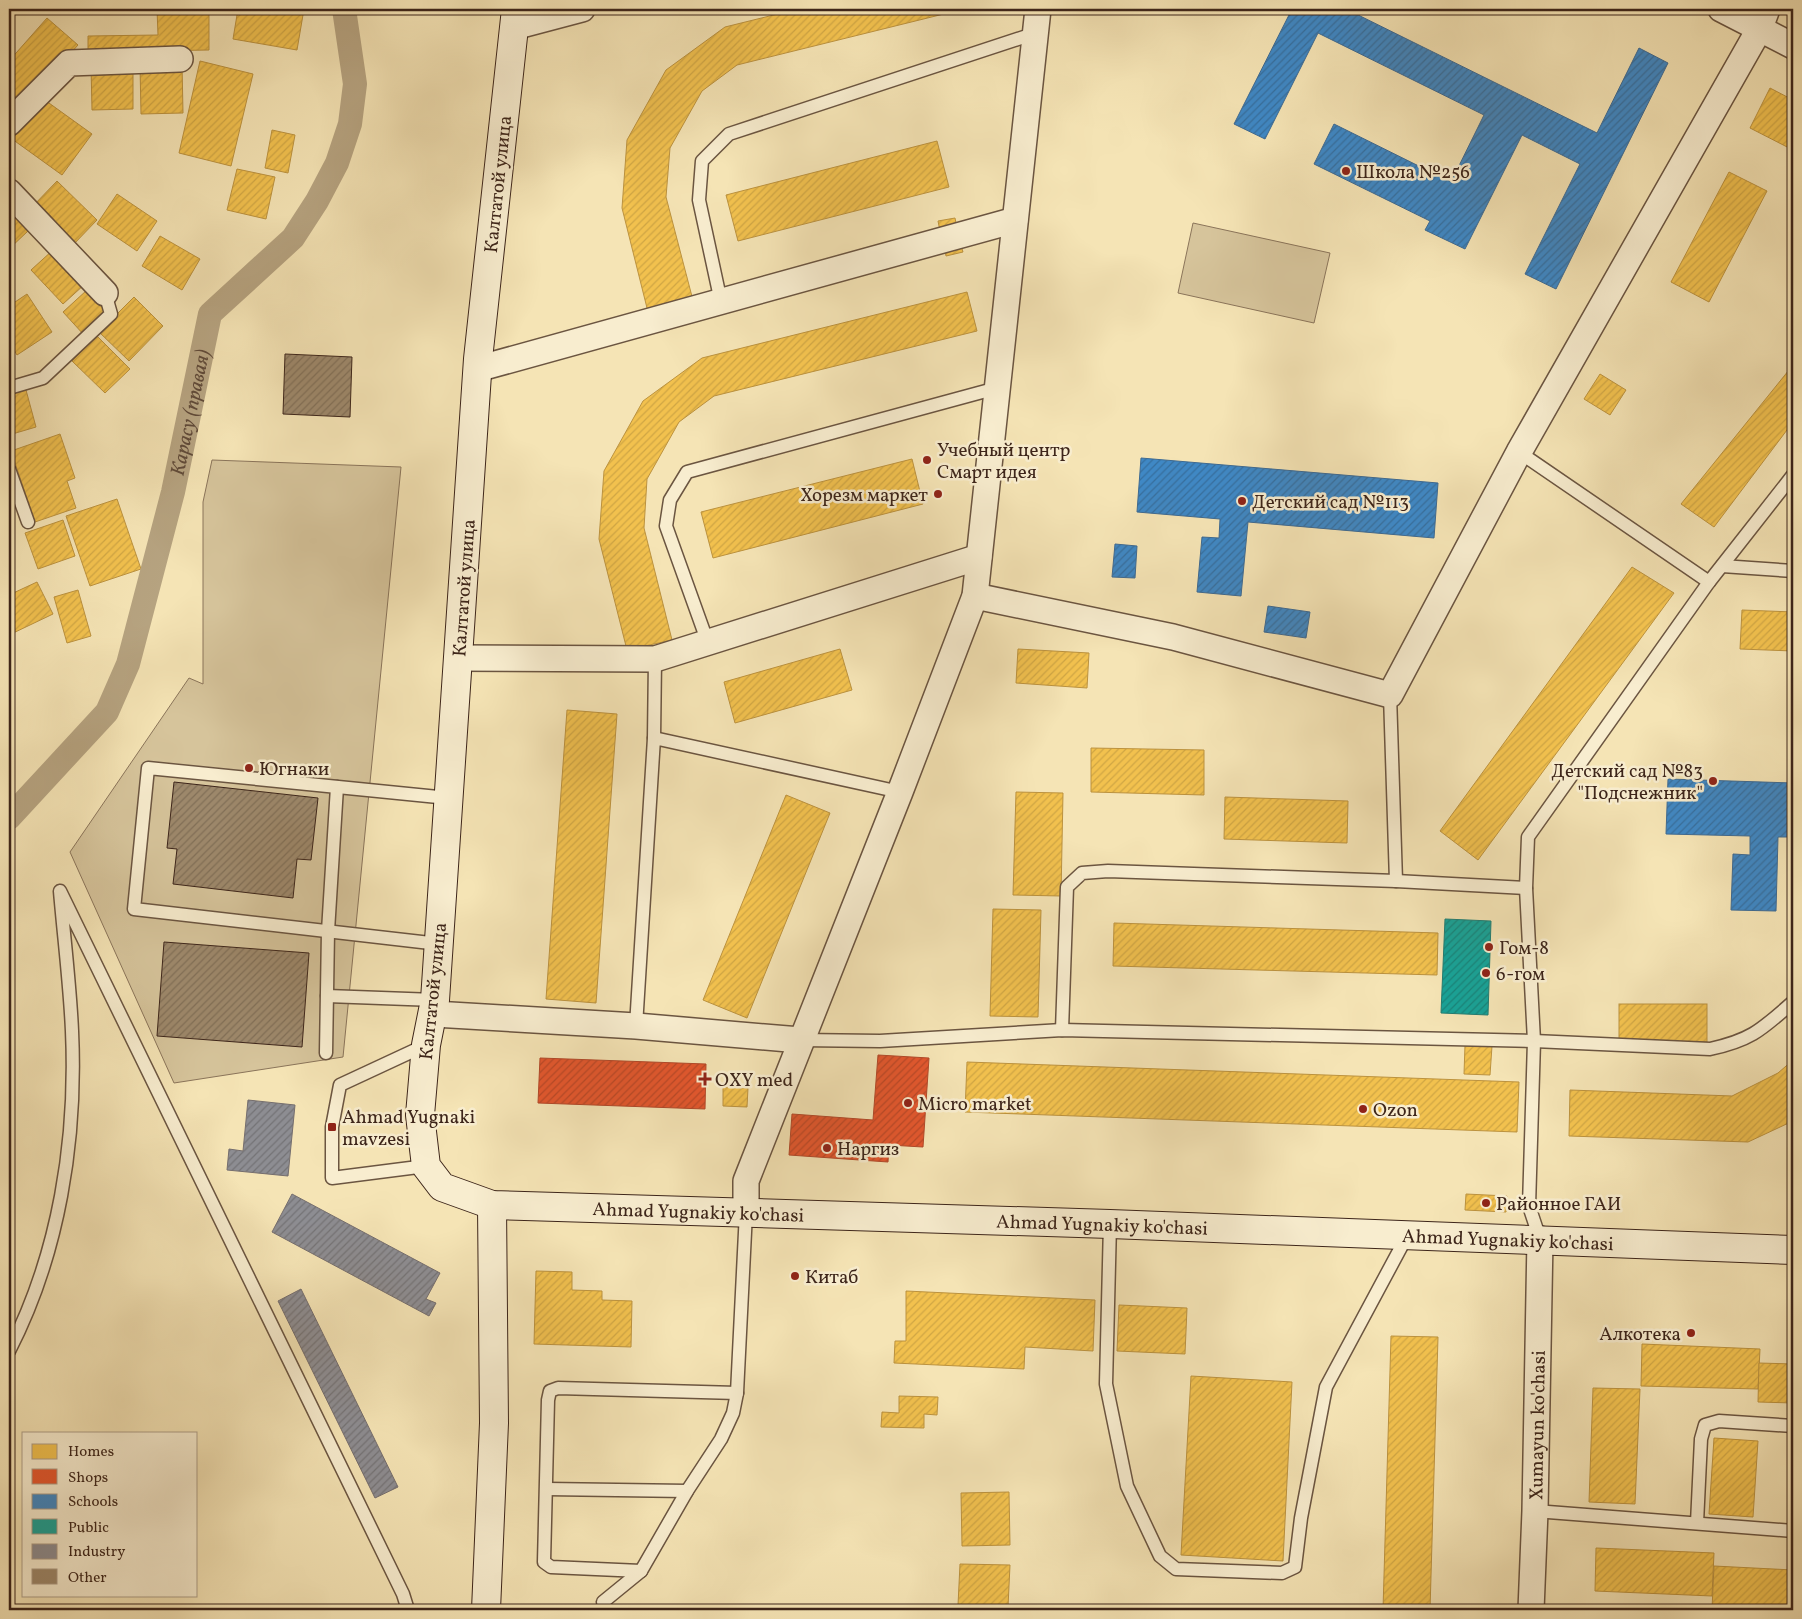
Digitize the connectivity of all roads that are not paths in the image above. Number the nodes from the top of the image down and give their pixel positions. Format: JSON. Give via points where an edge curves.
{"nodes":[{"id":1,"x":582,"y":9,"type":"edge"},
{"id":2,"x":1038,"y":9,"type":"edge"},
{"id":3,"x":1721,"y":9,"type":"edge"},
{"id":4,"x":515,"y":18,"type":"edge"},
{"id":5,"x":1763,"y":19,"type":"edge"},
{"id":6,"x":1036,"y":33,"type":"junction"},
{"id":7,"x":1793,"y":46,"type":"edge"},
{"id":8,"x":180,"y":59,"type":"dead end"},
{"id":9,"x":9,"y":123,"type":"edge"},
{"id":10,"x":9,"y":192,"type":"edge"},
{"id":11,"x":1015,"y":220,"type":"junction"},
{"id":12,"x":105,"y":293,"type":"joint"},
{"id":13,"x":721,"y":302,"type":"junction"},
{"id":14,"x":477,"y":370,"type":"junction"},
{"id":15,"x":9,"y":388,"type":"edge"},
{"id":16,"x":997,"y":388,"type":"junction"},
{"id":17,"x":1519,"y":452,"type":"junction"},
{"id":18,"x":9,"y":469,"type":"edge"},
{"id":19,"x":1793,"y":476,"type":"edge"},
{"id":20,"x":28,"y":522,"type":"dead end"},
{"id":21,"x":979,"y":557,"type":"junction"},
{"id":22,"x":1722,"y":566,"type":"junction"},
{"id":23,"x":1793,"y":571,"type":"edge"},
{"id":24,"x":1709,"y":582,"type":"junction"},
{"id":25,"x":974,"y":596,"type":"junction"},
{"id":26,"x":708,"y":643,"type":"junction"},
{"id":27,"x":458,"y":658,"type":"junction"},
{"id":28,"x":655,"y":659,"type":"junction"},
{"id":29,"x":1390,"y":695,"type":"junction"},
{"id":30,"x":654,"y":738,"type":"junction"},
{"id":31,"x":337,"y":787,"type":"junction"},
{"id":32,"x":900,"y":792,"type":"junction"},
{"id":33,"x":448,"y":798,"type":"junction"},
{"id":34,"x":1396,"y":881,"type":"junction"},
{"id":35,"x":1526,"y":888,"type":"junction"},
{"id":36,"x":328,"y":931,"type":"junction"},
{"id":37,"x":438,"y":944,"type":"junction"},
{"id":38,"x":327,"y":996,"type":"junction"},
{"id":39,"x":1793,"y":1002,"type":"edge"},
{"id":40,"x":434,"y":1007,"type":"junction"},
{"id":41,"x":636,"y":1026,"type":"junction"},
{"id":42,"x":1062,"y":1030,"type":"junction"},
{"id":43,"x":800,"y":1040,"type":"junction"},
{"id":44,"x":1534,"y":1041,"type":"junction"},
{"id":45,"x":426,"y":1046,"type":"junction"},
{"id":46,"x":326,"y":1053,"type":"dead end"},
{"id":47,"x":426,"y":1166,"type":"junction"},
{"id":48,"x":492,"y":1205,"type":"junction"},
{"id":49,"x":746,"y":1212,"type":"junction"},
{"id":50,"x":1110,"y":1224,"type":"junction"},
{"id":51,"x":1408,"y":1235,"type":"junction"},
{"id":52,"x":1540,"y":1239,"type":"junction"},
{"id":53,"x":1793,"y":1250,"type":"edge"},
{"id":54,"x":9,"y":1352,"type":"edge"},
{"id":55,"x":738,"y":1393,"type":"junction"},
{"id":56,"x":1793,"y":1426,"type":"edge"},
{"id":57,"x":547,"y":1489,"type":"junction"},
{"id":58,"x":687,"y":1491,"type":"junction"},
{"id":59,"x":1535,"y":1512,"type":"junction"},
{"id":60,"x":1697,"y":1523,"type":"junction"},
{"id":61,"x":1793,"y":1531,"type":"edge"},
{"id":62,"x":641,"y":1571,"type":"junction"},
{"id":63,"x":603,"y":1602,"type":"dead end"},
{"id":64,"x":408,"y":1610,"type":"edge"},
{"id":65,"x":486,"y":1610,"type":"edge"},
{"id":66,"x":1530,"y":1610,"type":"edge"}],
"edges":[{"from":1,"to":4,"type":"street"},
{"from":2,"to":6,"type":"street"},
{"from":3,"to":5,"type":"street"},
{"from":4,"to":14,"type":"street","name":"Калтатой улица"},
{"from":5,"to":7,"type":"street"},
{"from":5,"to":17,"type":"street"},
{"from":6,"to":11,"type":"street"},
{"from":6,"to":13,"type":"lane","via":[[729,134],[702,161],[699,200]]},
{"from":8,"to":9,"type":"street","via":[[69,63]]},
{"from":10,"to":12,"type":"street"},
{"from":11,"to":13,"type":"street"},
{"from":11,"to":16,"type":"street"},
{"from":12,"to":15,"type":"lane","via":[[111,314],[43,378]]},
{"from":13,"to":14,"type":"street"},
{"from":14,"to":27,"type":"street","name":"Калтатой улица"},
{"from":16,"to":21,"type":"street"},
{"from":16,"to":26,"type":"lane","via":[[687,472],[670,500],[666,526]]},
{"from":17,"to":24,"type":"lane"},
{"from":17,"to":29,"type":"street"},
{"from":18,"to":20,"type":"lane"},
{"from":19,"to":22,"type":"lane"},
{"from":21,"to":25,"type":"street"},
{"from":21,"to":26,"type":"street"},
{"from":22,"to":23,"type":"lane"},
{"from":22,"to":24,"type":"lane"},
{"from":24,"to":35,"type":"lane","via":[[1528,837]]},
{"from":25,"to":29,"type":"street","via":[[1173,637]]},
{"from":25,"to":32,"type":"street"},
{"from":26,"to":28,"type":"street"},
{"from":27,"to":28,"type":"street"},
{"from":27,"to":33,"type":"street","name":"Калтатой улица"},
{"from":28,"to":30,"type":"lane"},
{"from":29,"to":34,"type":"lane"},
{"from":30,"to":32,"type":"lane"},
{"from":30,"to":41,"type":"lane"},
{"from":31,"to":33,"type":"lane"},
{"from":31,"to":36,"type":"lane"},
{"from":31,"to":36,"type":"lane","via":[[148,768],[134,910]]},
{"from":32,"to":43,"type":"street"},
{"from":33,"to":37,"type":"street","name":"Калтатой улица"},
{"from":34,"to":35,"type":"lane"},
{"from":34,"to":42,"type":"lane","via":[[1108,871],[1082,873],[1067,887]]},
{"from":35,"to":44,"type":"lane"},
{"from":36,"to":37,"type":"lane"},
{"from":36,"to":38,"type":"lane"},
{"from":37,"to":40,"type":"street","name":"Калтатой улица"},
{"from":38,"to":40,"type":"lane"},
{"from":38,"to":46,"type":"lane"},
{"from":39,"to":44,"type":"lane","via":[[1756,1033],[1737,1043],[1710,1050]]},
{"from":40,"to":41,"type":"street"},
{"from":40,"to":45,"type":"street","name":"Калтатой улица"},
{"from":41,"to":43,"type":"street"},
{"from":42,"to":43,"type":"lane","via":[[880,1041]]},
{"from":42,"to":44,"type":"lane"},
{"from":43,"to":49,"type":"street","via":[[746,1181]]},
{"from":44,"to":52,"type":"lane","via":[[1529,1206]]},
{"from":45,"to":47,"type":"street","name":"Калтатой улица","via":[[420,1115]]},
{"from":45,"to":47,"type":"lane","via":[[340,1085],[332,1127],[332,1178]]},
{"from":47,"to":48,"type":"street","name":"Ahmad Yugnakiy ko'chasi","via":[[442,1187]]},
{"from":48,"to":49,"type":"street","name":"Ahmad Yugnakiy ko'chasi"},
{"from":48,"to":65,"type":"street","via":[[494,1423]]},
{"from":49,"to":50,"type":"street","name":"Ahmad Yugnakiy ko'chasi"},
{"from":49,"to":55,"type":"lane"},
{"from":50,"to":51,"type":"street","name":"Ahmad Yugnakiy ko'chasi"},
{"from":50,"to":51,"type":"lane","via":[[1106,1384],[1126,1486],[1160,1556],[1176,1569],[1282,1573],[1295,1567],[1326,1388]]},
{"from":51,"to":52,"type":"street","name":"Ahmad Yugnakiy ko'chasi"},
{"from":52,"to":53,"type":"street","name":"Ahmad Yugnakiy ko'chasi"},
{"from":52,"to":59,"type":"street","name":"Xumayun ko'chasi"},
{"from":54,"to":64,"type":"lane","via":[[41,1278],[51,1241],[69,1134],[72,1031],[60,891]]},
{"from":55,"to":57,"type":"lane","via":[[558,1388],[550,1391]]},
{"from":55,"to":58,"type":"lane","via":[[721,1439]]},
{"from":56,"to":60,"type":"lane","via":[[1719,1421],[1705,1425],[1701,1439]]},
{"from":57,"to":58,"type":"lane"},
{"from":57,"to":62,"type":"lane","via":[[544,1562],[547,1565],[551,1568]]},
{"from":58,"to":62,"type":"lane"},
{"from":59,"to":60,"type":"lane"},
{"from":59,"to":66,"type":"street","name":"Xumayun ko'chasi"},
{"from":60,"to":61,"type":"lane"},
{"from":62,"to":63,"type":"lane"}]}
